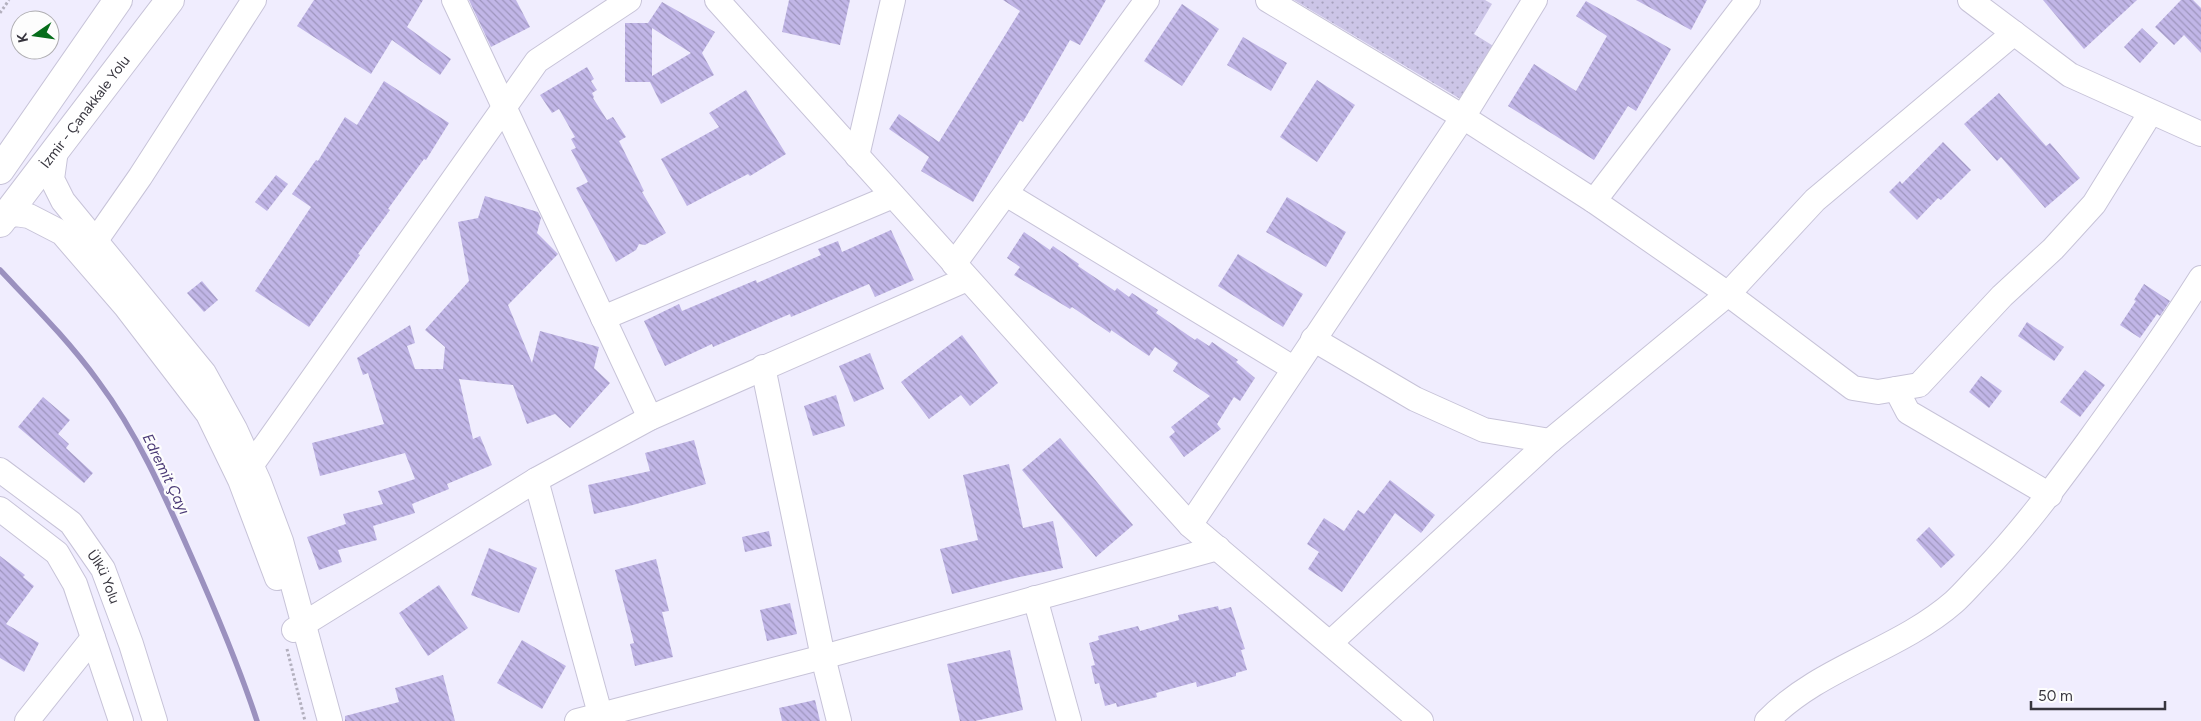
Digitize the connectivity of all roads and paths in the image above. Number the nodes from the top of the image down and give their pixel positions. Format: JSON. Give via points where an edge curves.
{"nodes":[{"id":1,"x":9,"y":0,"type":"edge"},
{"id":2,"x":118,"y":0,"type":"edge"},
{"id":3,"x":170,"y":0,"type":"edge"},
{"id":4,"x":254,"y":0,"type":"edge"},
{"id":5,"x":454,"y":0,"type":"edge"},
{"id":6,"x":629,"y":0,"type":"edge"},
{"id":7,"x":717,"y":0,"type":"edge"},
{"id":8,"x":893,"y":0,"type":"edge"},
{"id":9,"x":1147,"y":0,"type":"edge"},
{"id":10,"x":1268,"y":0,"type":"edge"},
{"id":11,"x":1748,"y":0,"type":"edge"},
{"id":12,"x":1970,"y":0,"type":"edge"},
{"id":13,"x":1531,"y":1,"type":"edge"},
{"id":14,"x":0,"y":13,"type":"edge"},
{"id":15,"x":2014,"y":33,"type":"junction"},
{"id":16,"x":504,"y":109,"type":"junction"},
{"id":17,"x":2151,"y":112,"type":"junction"},
{"id":18,"x":1462,"y":116,"type":"junction"},
{"id":19,"x":2201,"y":134,"type":"edge"},
{"id":20,"x":56,"y":150,"type":"junction"},
{"id":21,"x":857,"y":156,"type":"junction"},
{"id":22,"x":1,"y":166,"type":"edge"},
{"id":23,"x":1006,"y":194,"type":"junction"},
{"id":24,"x":893,"y":196,"type":"junction"},
{"id":25,"x":1594,"y":201,"type":"junction"},
{"id":26,"x":1,"y":221,"type":"edge"},
{"id":27,"x":89,"y":250,"type":"junction"},
{"id":28,"x":961,"y":272,"type":"junction"},
{"id":29,"x":2201,"y":278,"type":"edge"},
{"id":30,"x":1728,"y":294,"type":"junction"},
{"id":31,"x":603,"y":318,"type":"junction"},
{"id":32,"x":1312,"y":339,"type":"junction"},
{"id":33,"x":763,"y":366,"type":"junction"},
{"id":34,"x":1293,"y":368,"type":"junction"},
{"id":35,"x":1896,"y":389,"type":"junction"},
{"id":36,"x":650,"y":418,"type":"junction"},
{"id":37,"x":1550,"y":441,"type":"junction"},
{"id":38,"x":0,"y":470,"type":"edge"},
{"id":39,"x":245,"y":473,"type":"junction"},
{"id":40,"x":536,"y":480,"type":"junction"},
{"id":41,"x":2050,"y":494,"type":"junction"},
{"id":42,"x":0,"y":509,"type":"edge"},
{"id":43,"x":1190,"y":525,"type":"junction"},
{"id":44,"x":1218,"y":548,"type":"junction"},
{"id":45,"x":1035,"y":598,"type":"junction"},
{"id":46,"x":294,"y":633,"type":"junction"},
{"id":47,"x":93,"y":638,"type":"junction"},
{"id":48,"x":1330,"y":643,"type":"junction"},
{"id":49,"x":823,"y":657,"type":"junction"},
{"id":50,"x":601,"y":718,"type":"edge"},
{"id":51,"x":27,"y":721,"type":"edge"},
{"id":52,"x":121,"y":721,"type":"edge"},
{"id":53,"x":155,"y":721,"type":"edge"},
{"id":54,"x":305,"y":721,"type":"edge"},
{"id":55,"x":316,"y":721,"type":"edge"},
{"id":56,"x":330,"y":721,"type":"edge"},
{"id":57,"x":577,"y":721,"type":"edge"},
{"id":58,"x":839,"y":721,"type":"edge"},
{"id":59,"x":1069,"y":721,"type":"edge"},
{"id":60,"x":1421,"y":721,"type":"edge"},
{"id":61,"x":1767,"y":721,"type":"edge"}],
"edges":[{"from":1,"to":14,"type":"path"},
{"from":2,"to":22,"type":"highway"},
{"from":3,"to":20,"type":"highway","name":"İzmir - Çanakkale Yolu"},
{"from":4,"to":27,"type":"street"},
{"from":5,"to":16,"type":"street"},
{"from":6,"to":16,"type":"street","via":[[538,62]]},
{"from":7,"to":21,"type":"street"},
{"from":8,"to":21,"type":"street"},
{"from":9,"to":23,"type":"street"},
{"from":10,"to":18,"type":"street"},
{"from":11,"to":25,"type":"street"},
{"from":12,"to":15,"type":"street"},
{"from":13,"to":18,"type":"street"},
{"from":15,"to":17,"type":"street","via":[[2070,76]]},
{"from":15,"to":30,"type":"street","via":[[1815,200]]},
{"from":16,"to":31,"type":"street"},
{"from":16,"to":39,"type":"street"},
{"from":17,"to":19,"type":"street"},
{"from":17,"to":35,"type":"street","via":[[2094,204],[2054,250],[2002,296],[1919,384]]},
{"from":18,"to":25,"type":"street"},
{"from":18,"to":32,"type":"street"},
{"from":20,"to":26,"type":"highway","name":"İzmir - Çanakkale Yolu"},
{"from":20,"to":27,"type":"street","via":[[52,179]]},
{"from":21,"to":24,"type":"street"},
{"from":23,"to":28,"type":"street"},
{"from":23,"to":34,"type":"street"},
{"from":24,"to":28,"type":"street"},
{"from":24,"to":31,"type":"street"},
{"from":25,"to":30,"type":"street"},
{"from":26,"to":27,"type":"street","via":[[15,214],[29,216]]},
{"from":27,"to":39,"type":"street","via":[[126,307],[208,414]]},
{"from":28,"to":33,"type":"street"},
{"from":28,"to":43,"type":"street"},
{"from":29,"to":41,"type":"street","via":[[2166,334]]},
{"from":30,"to":35,"type":"street","via":[[1854,388],[1878,392]]},
{"from":30,"to":37,"type":"street"},
{"from":31,"to":36,"type":"street"},
{"from":32,"to":34,"type":"street"},
{"from":32,"to":37,"type":"street","via":[[1415,399],[1484,430]]},
{"from":33,"to":36,"type":"street"},
{"from":33,"to":49,"type":"street"},
{"from":34,"to":43,"type":"street"},
{"from":35,"to":41,"type":"street","via":[[1908,412]]},
{"from":36,"to":40,"type":"street"},
{"from":37,"to":48,"type":"street"},
{"from":38,"to":53,"type":"street","name":"Ülkü Yolu","via":[[71,524],[103,569]]},
{"from":39,"to":46,"type":"street","via":[[281,540]]},
{"from":40,"to":46,"type":"street"},
{"from":40,"to":50,"type":"street"},
{"from":41,"to":61,"type":"street","via":[[2014,540],[1954,602],[1915,629],[1784,704]]},
{"from":42,"to":47,"type":"street","name":"Ülkü Yolu","via":[[56,553],[75,584]]},
{"from":43,"to":44,"type":"street"},
{"from":44,"to":45,"type":"street"},
{"from":44,"to":48,"type":"street"},
{"from":45,"to":49,"type":"street"},
{"from":45,"to":59,"type":"street"},
{"from":46,"to":54,"type":"path"},
{"from":46,"to":55,"type":"street"},
{"from":46,"to":56,"type":"street"},
{"from":47,"to":51,"type":"street"},
{"from":47,"to":52,"type":"street","name":"Ülkü Yolu"},
{"from":48,"to":60,"type":"street"},
{"from":49,"to":50,"type":"street"},
{"from":49,"to":58,"type":"street"},
{"from":50,"to":57,"type":"street"}]}
